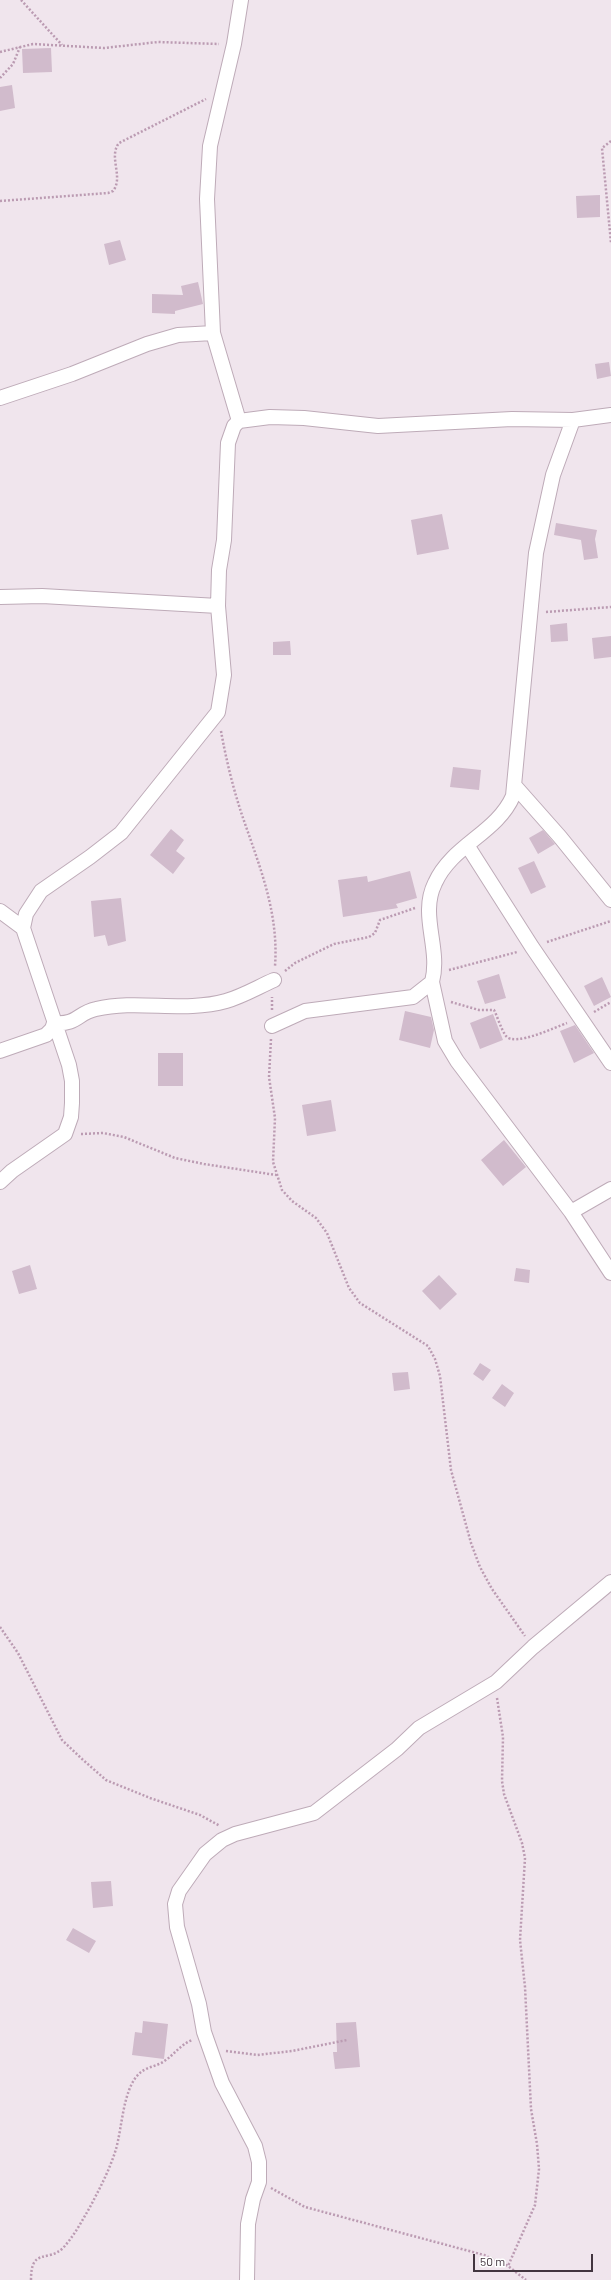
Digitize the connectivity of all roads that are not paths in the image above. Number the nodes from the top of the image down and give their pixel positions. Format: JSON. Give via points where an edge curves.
{"nodes":[{"id":1,"x":241,"y":0,"type":"edge"},
{"id":2,"x":213,"y":333,"type":"junction"},
{"id":3,"x":0,"y":398,"type":"edge"},
{"id":4,"x":611,"y":415,"type":"edge"},
{"id":5,"x":574,"y":420,"type":"junction"},
{"id":6,"x":240,"y":421,"type":"junction"},
{"id":7,"x":0,"y":597,"type":"edge"},
{"id":8,"x":218,"y":606,"type":"junction"},
{"id":9,"x":514,"y":785,"type":"junction"},
{"id":10,"x":466,"y":845,"type":"junction"},
{"id":11,"x":611,"y":900,"type":"edge"},
{"id":12,"x":0,"y":911,"type":"edge"},
{"id":13,"x":23,"y":928,"type":"junction"},
{"id":14,"x":433,"y":978,"type":"junction"},
{"id":15,"x":274,"y":980,"type":"road end"},
{"id":16,"x":54,"y":1023,"type":"junction"},
{"id":17,"x":272,"y":1026,"type":"road end"},
{"id":18,"x":0,"y":1051,"type":"edge"},
{"id":19,"x":611,"y":1063,"type":"edge"},
{"id":20,"x":0,"y":1182,"type":"edge"},
{"id":21,"x":611,"y":1189,"type":"edge"},
{"id":22,"x":571,"y":1212,"type":"junction"},
{"id":23,"x":611,"y":1273,"type":"edge"},
{"id":24,"x":611,"y":1582,"type":"edge"},
{"id":25,"x":247,"y":2280,"type":"edge"}],
"edges":[{"from":1,"to":2,"type":"street","via":[[234,44],[210,146],[207,199]]},
{"from":2,"to":3,"type":"street","via":[[178,335],[147,344],[72,374]]},
{"from":2,"to":6,"type":"street"},
{"from":4,"to":5,"type":"street"},
{"from":5,"to":6,"type":"street","via":[[512,419],[378,426],[270,417]]},
{"from":5,"to":9,"type":"street","via":[[553,475],[536,553]]},
{"from":6,"to":8,"type":"street","via":[[234,426],[228,443]]},
{"from":7,"to":8,"type":"street","via":[[42,596]]},
{"from":8,"to":13,"type":"street","via":[[224,675],[218,712],[121,832],[41,891],[26,914]]},
{"from":9,"to":10,"type":"street","via":[[513,796],[502,816]]},
{"from":9,"to":11,"type":"street","via":[[560,836]]},
{"from":10,"to":14,"type":"street","via":[[443,869],[435,882],[429,904],[428,918],[433,940]]},
{"from":10,"to":19,"type":"street"},
{"from":12,"to":13,"type":"street"},
{"from":13,"to":16,"type":"street"},
{"from":14,"to":17,"type":"street","via":[[413,997],[305,1011]]},
{"from":14,"to":22,"type":"street","via":[[445,1041],[457,1061]]},
{"from":15,"to":16,"type":"street","via":[[226,1001],[96,1008],[67,1023]]},
{"from":16,"to":18,"type":"street","via":[[46,1035]]},
{"from":16,"to":20,"type":"street","via":[[66,1049],[72,1081],[71,1118],[65,1134]]},
{"from":21,"to":22,"type":"street"},
{"from":22,"to":23,"type":"street"},
{"from":24,"to":25,"type":"street","via":[[496,1682],[419,1728],[314,1813],[235,1834],[222,1840],[205,1854],[179,1891],[175,1904],[176,1927],[199,2004],[204,2032],[222,2083],[255,2146],[259,2162],[259,2182],[248,2224]]}]}
